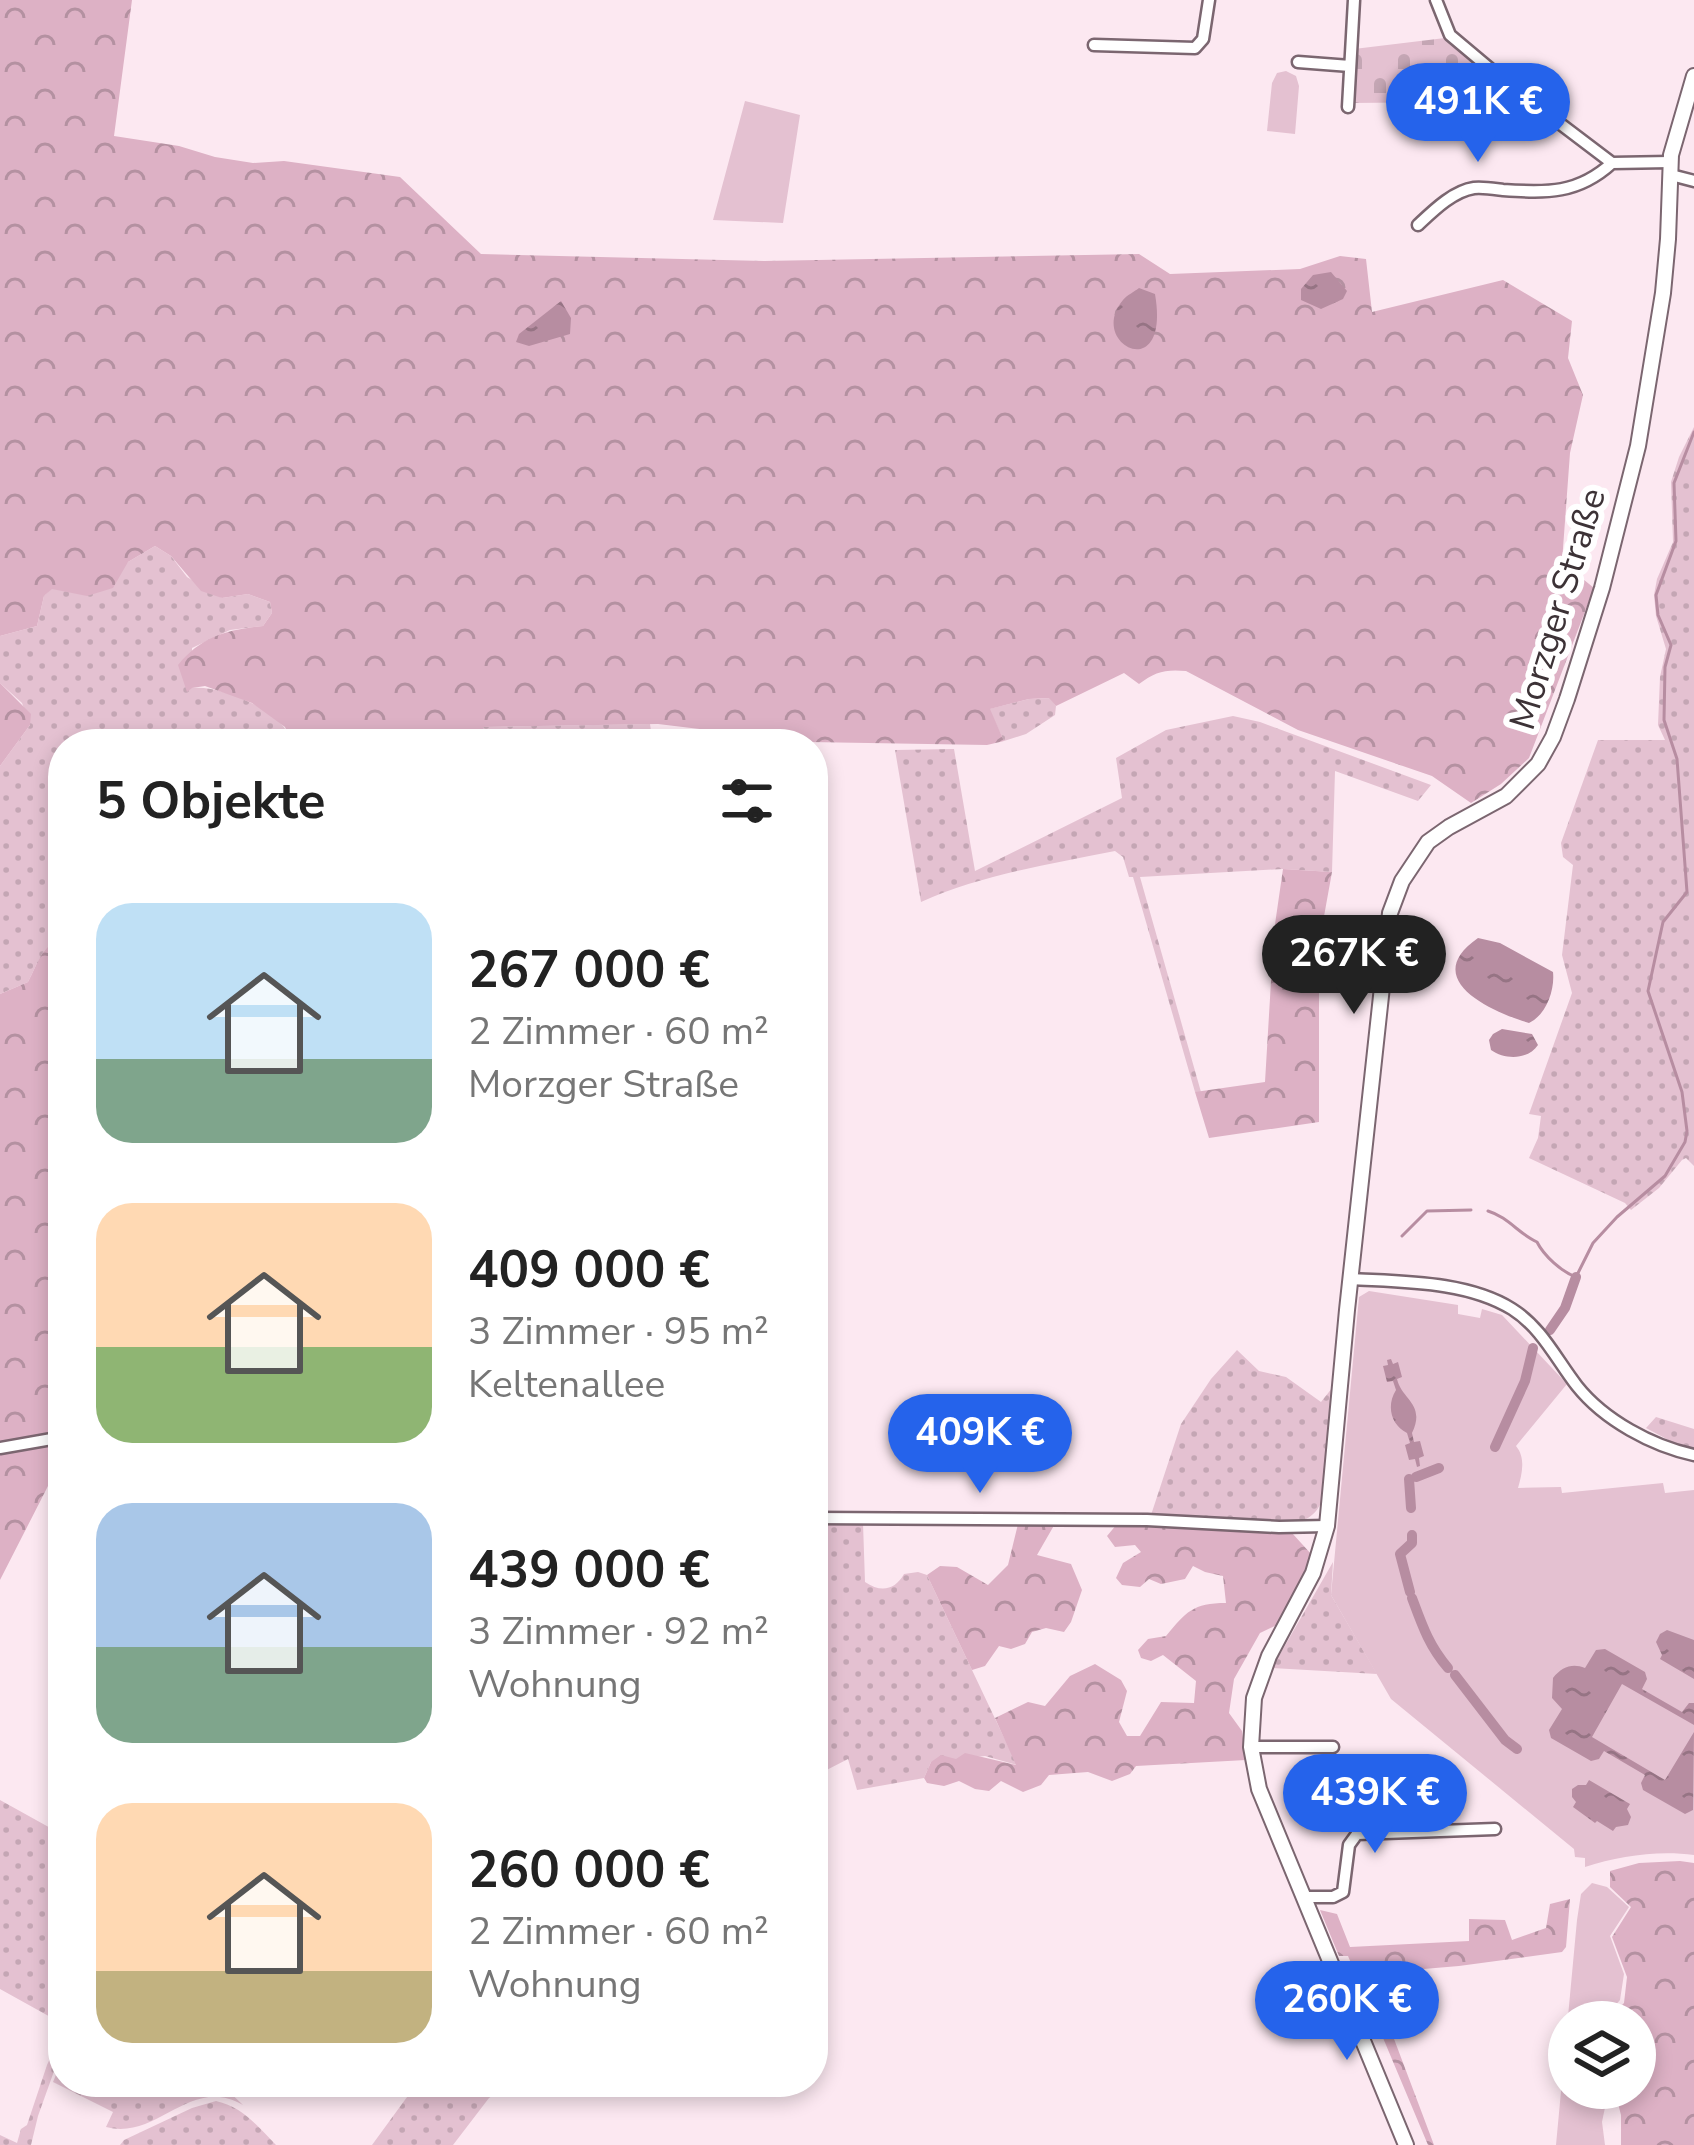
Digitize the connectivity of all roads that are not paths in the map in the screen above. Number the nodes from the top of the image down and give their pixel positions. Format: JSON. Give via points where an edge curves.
{"nodes":[{"id":1,"x":1209,"y":0,"type":"edge"},
{"id":2,"x":1354,"y":0,"type":"edge"},
{"id":3,"x":1436,"y":0,"type":"edge"},
{"id":4,"x":1094,"y":45,"type":"dead end"},
{"id":5,"x":1298,"y":62,"type":"dead end"},
{"id":6,"x":1350,"y":66,"type":"junction"},
{"id":7,"x":1694,"y":76,"type":"edge"},
{"id":8,"x":1348,"y":107,"type":"dead end"},
{"id":9,"x":1612,"y":163,"type":"junction"},
{"id":10,"x":1671,"y":168,"type":"junction"},
{"id":11,"x":1694,"y":181,"type":"edge"},
{"id":12,"x":1418,"y":225,"type":"dead end"},
{"id":13,"x":1351,"y":1279,"type":"junction"},
{"id":14,"x":48,"y":1440,"type":"edge"},
{"id":15,"x":0,"y":1448,"type":"edge"},
{"id":16,"x":1694,"y":1456,"type":"edge"},
{"id":17,"x":828,"y":1518,"type":"edge"},
{"id":18,"x":1327,"y":1526,"type":"junction"},
{"id":19,"x":1251,"y":1747,"type":"junction"},
{"id":20,"x":1333,"y":1747,"type":"dead end"},
{"id":21,"x":1495,"y":1829,"type":"dead end"},
{"id":22,"x":1303,"y":1897,"type":"junction"},
{"id":23,"x":1406,"y":2145,"type":"edge"}],
"edges":[{"from":1,"to":4,"type":"street","via":[[1195,48]]},
{"from":2,"to":6,"type":"street"},
{"from":3,"to":9,"type":"street","via":[[1450,35],[1498,83]]},
{"from":5,"to":6,"type":"street"},
{"from":6,"to":8,"type":"street"},
{"from":7,"to":10,"type":"street","name":"Morzger Straße"},
{"from":9,"to":10,"type":"street"},
{"from":9,"to":12,"type":"street","via":[[1564,190],[1473,188]]},
{"from":10,"to":11,"type":"street"},
{"from":10,"to":13,"type":"street","name":"Morzger Straße","via":[[1664,293],[1638,446],[1567,699],[1528,776],[1428,842],[1390,913]]},
{"from":13,"to":16,"type":"street","via":[[1460,1289],[1507,1306],[1606,1414]]},
{"from":13,"to":18,"type":"street","name":"Morzger Straße"},
{"from":14,"to":15,"type":"street"},
{"from":17,"to":18,"type":"street"},
{"from":18,"to":19,"type":"street","name":"Morzger Straße","via":[[1259,1681]]},
{"from":19,"to":20,"type":"street"},
{"from":19,"to":22,"type":"street","via":[[1259,1789]]},
{"from":21,"to":22,"type":"street","via":[[1357,1834],[1342,1893]]},
{"from":22,"to":23,"type":"street"}]}
